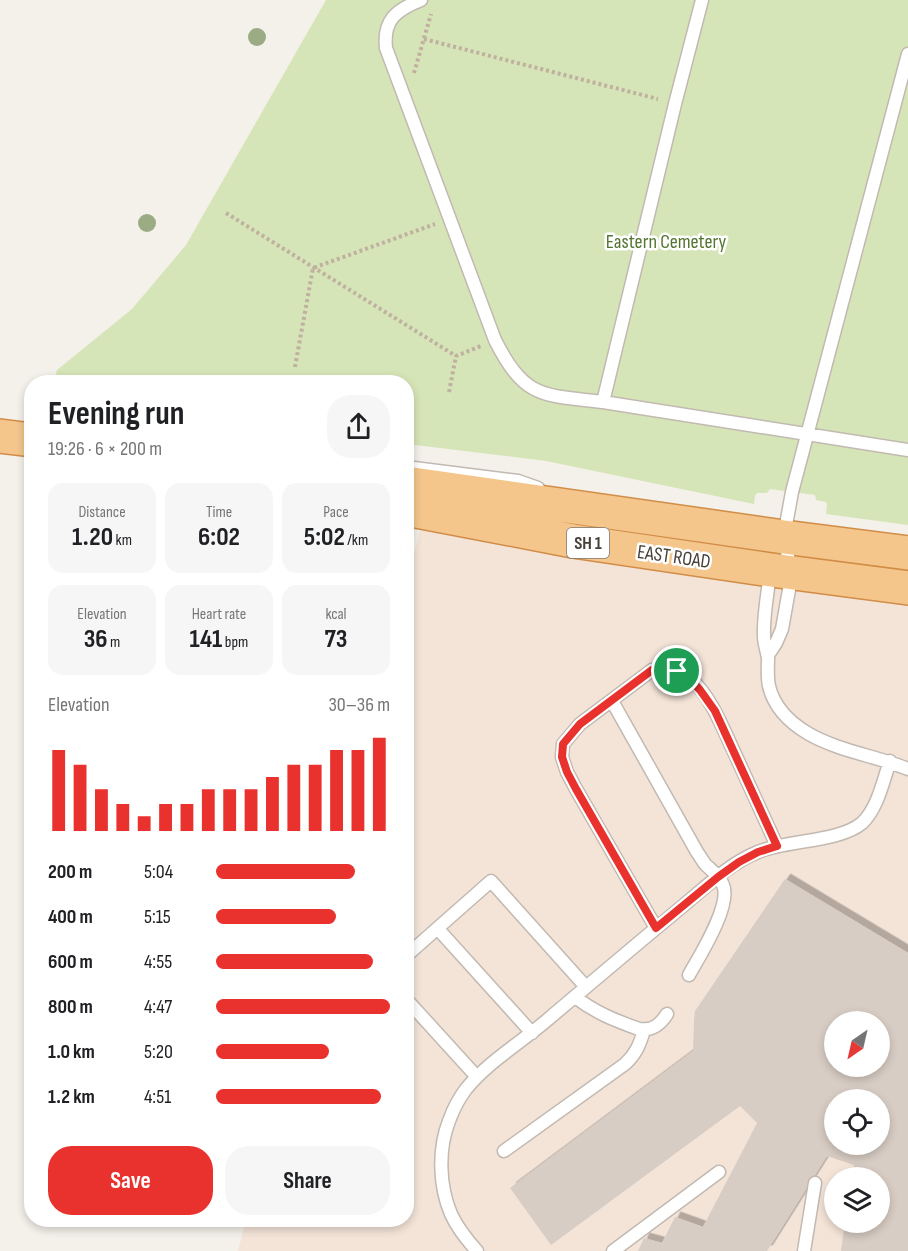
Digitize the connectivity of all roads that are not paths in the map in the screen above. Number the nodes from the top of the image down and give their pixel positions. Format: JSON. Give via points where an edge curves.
{"nodes":[{"id":1,"x":421,"y":0,"type":"edge"},
{"id":2,"x":702,"y":0,"type":"edge"},
{"id":3,"x":908,"y":54,"type":"edge"},
{"id":4,"x":603,"y":402,"type":"junction"},
{"id":5,"x":807,"y":434,"type":"junction"},
{"id":6,"x":0,"y":436,"type":"edge"},
{"id":7,"x":24,"y":439,"type":"edge"},
{"id":8,"x":908,"y":450,"type":"edge"},
{"id":9,"x":414,"y":468,"type":"edge"},
{"id":10,"x":414,"y":484,"type":"edge"},
{"id":11,"x":575,"y":507,"type":"junction"},
{"id":12,"x":414,"y":511,"type":"edge"},
{"id":13,"x":784,"y":537,"type":"junction"},
{"id":14,"x":908,"y":553,"type":"edge"},
{"id":15,"x":782,"y":572,"type":"junction"},
{"id":16,"x":908,"y":588,"type":"edge"},
{"id":17,"x":768,"y":655,"type":"junction"},
{"id":18,"x":612,"y":701,"type":"junction"},
{"id":19,"x":890,"y":761,"type":"junction"},
{"id":20,"x":908,"y":769,"type":"edge"},
{"id":21,"x":777,"y":846,"type":"junction"},
{"id":22,"x":718,"y":877,"type":"junction"},
{"id":23,"x":438,"y":928,"type":"junction"},
{"id":24,"x":656,"y":928,"type":"junction"},
{"id":25,"x":414,"y":949,"type":"edge"},
{"id":26,"x":689,"y":975,"type":"dead end"},
{"id":27,"x":586,"y":987,"type":"junction"},
{"id":28,"x":574,"y":997,"type":"junction"},
{"id":29,"x":414,"y":1008,"type":"edge"},
{"id":30,"x":667,"y":1014,"type":"dead end"},
{"id":31,"x":644,"y":1030,"type":"junction"},
{"id":32,"x":532,"y":1033,"type":"junction"},
{"id":33,"x":477,"y":1077,"type":"junction"},
{"id":34,"x":504,"y":1151,"type":"dead end"},
{"id":35,"x":719,"y":1172,"type":"dead end"},
{"id":36,"x":814,"y":1183,"type":"dead end"},
{"id":37,"x":477,"y":1251,"type":"edge"},
{"id":38,"x":613,"y":1251,"type":"edge"},
{"id":39,"x":804,"y":1251,"type":"edge"}],
"edges":[{"from":1,"to":4,"type":"lane","via":[[393,16],[387,27],[386,48],[495,340],[520,379],[535,391],[547,396]]},
{"from":2,"to":4,"type":"lane"},
{"from":3,"to":5,"type":"lane"},
{"from":4,"to":5,"type":"lane"},
{"from":5,"to":8,"type":"lane"},
{"from":5,"to":13,"type":"lane"},
{"from":6,"to":7,"type":"highway"},
{"from":9,"to":11,"type":"lane","via":[[518,481]]},
{"from":10,"to":11,"type":"highway","name":"EAST ROAD","number":"SH 1"},
{"from":11,"to":13,"type":"highway","name":"EAST ROAD","number":"SH 1"},
{"from":12,"to":15,"type":"highway","name":"EAST ROAD","number":"SH 1","via":[[573,541]]},
{"from":13,"to":14,"type":"highway","name":"EAST ROAD","number":"SH 1"},
{"from":13,"to":15,"type":"lane"},
{"from":13,"to":15,"type":"lane"},
{"from":15,"to":16,"type":"highway","name":"EAST ROAD","number":"SH 1"},
{"from":15,"to":17,"type":"lane","via":[[764,627]]},
{"from":15,"to":17,"type":"lane","via":[[782,629]]},
{"from":17,"to":19,"type":"lane","via":[[772,695],[793,723],[836,745]]},
{"from":18,"to":21,"type":"lane","via":[[652,670],[677,671],[690,679],[715,711]]},
{"from":18,"to":22,"type":"lane","via":[[697,852]]},
{"from":18,"to":24,"type":"lane","via":[[571,734],[563,744],[562,757]]},
{"from":19,"to":20,"type":"lane"},
{"from":19,"to":21,"type":"lane","via":[[874,805],[862,822],[839,834]]},
{"from":21,"to":22,"type":"lane","via":[[758,852]]},
{"from":22,"to":24,"type":"lane"},
{"from":22,"to":26,"type":"lane","via":[[723,884],[723,905]]},
{"from":23,"to":25,"type":"lane"},
{"from":23,"to":27,"type":"lane","via":[[491,881]]},
{"from":23,"to":32,"type":"lane"},
{"from":24,"to":27,"type":"lane"},
{"from":27,"to":28,"type":"lane"},
{"from":28,"to":31,"type":"lane","via":[[609,1019]]},
{"from":28,"to":32,"type":"lane"},
{"from":29,"to":33,"type":"lane"},
{"from":30,"to":31,"type":"lane","via":[[660,1024]]},
{"from":31,"to":34,"type":"lane","via":[[640,1044],[625,1064]]},
{"from":32,"to":33,"type":"lane"},
{"from":33,"to":37,"type":"lane","via":[[452,1114],[444,1139],[442,1176],[451,1214]]},
{"from":35,"to":38,"type":"lane"},
{"from":36,"to":39,"type":"lane"}]}
